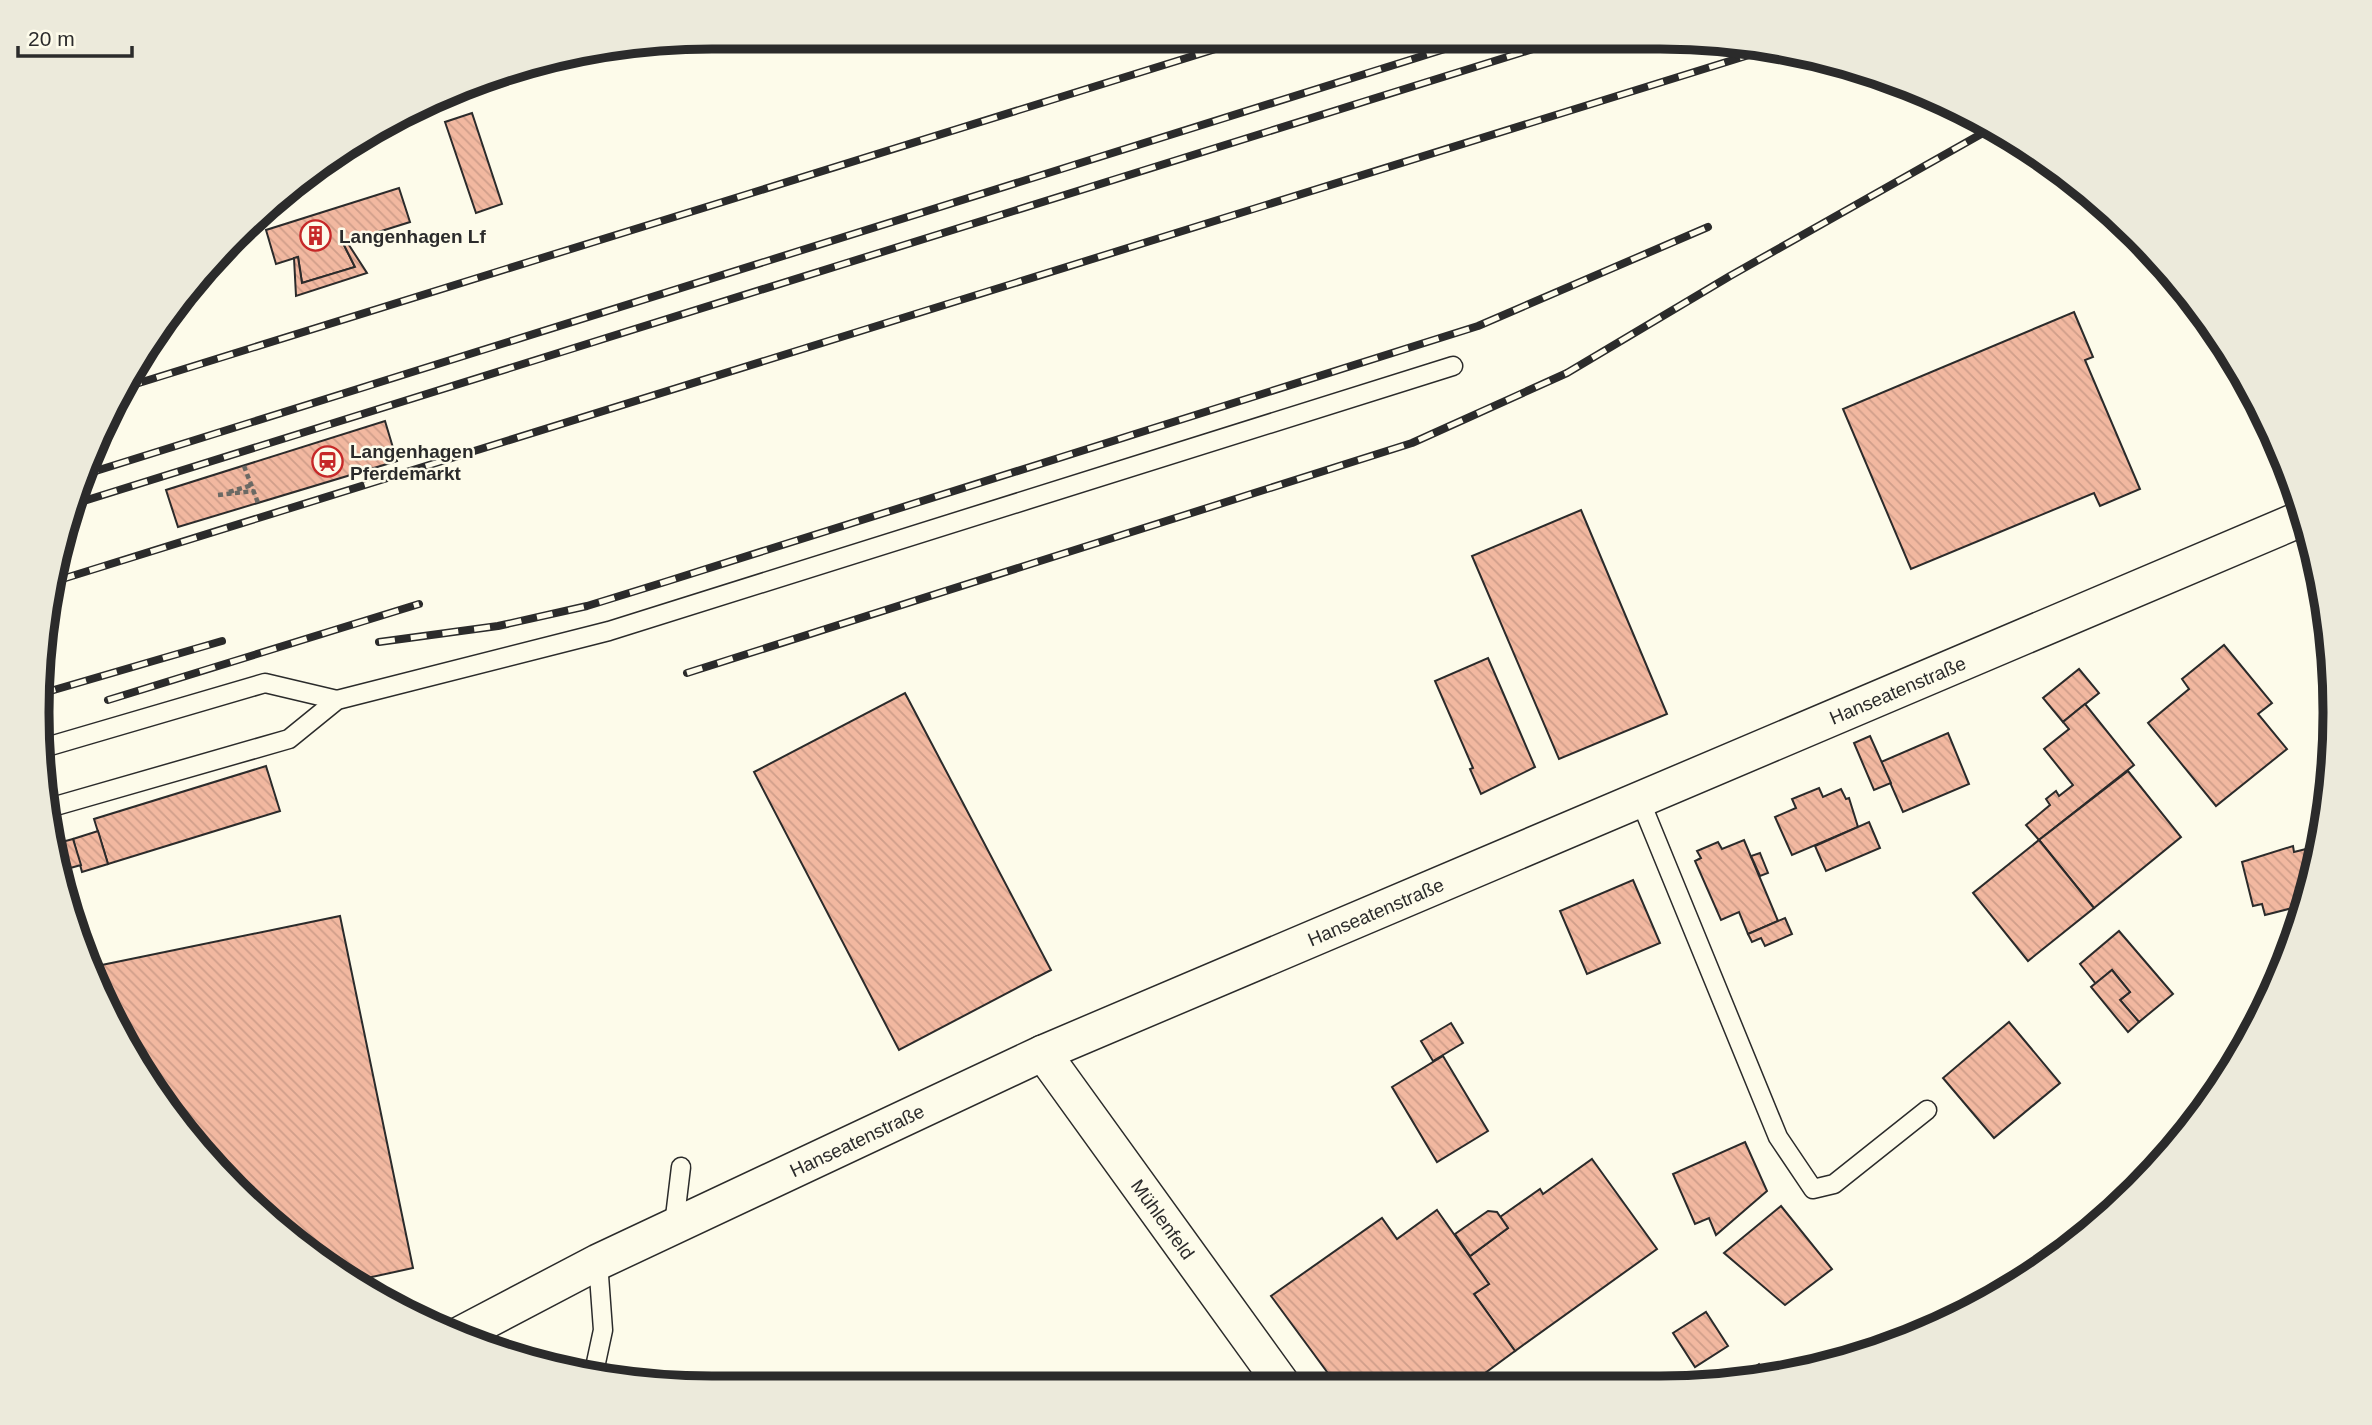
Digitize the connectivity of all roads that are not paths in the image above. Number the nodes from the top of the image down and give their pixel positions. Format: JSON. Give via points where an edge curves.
{"nodes":[{"id":1,"x":1453,"y":366,"type":"dead end"},
{"id":2,"x":2294,"y":522,"type":"edge"},
{"id":3,"x":337,"y":700,"type":"junction"},
{"id":4,"x":50,"y":746,"type":"edge"},
{"id":5,"x":1640,"y":800,"type":"junction"},
{"id":6,"x":56,"y":806,"type":"edge"},
{"id":7,"x":1043,"y":1053,"type":"junction"},
{"id":8,"x":1927,"y":1110,"type":"dead end"},
{"id":9,"x":681,"y":1167,"type":"dead end"},
{"id":10,"x":674,"y":1225,"type":"junction"},
{"id":11,"x":598,"y":1262,"type":"junction"},
{"id":12,"x":470,"y":1329,"type":"edge"},
{"id":13,"x":595,"y":1365,"type":"edge"},
{"id":14,"x":1267,"y":1376,"type":"edge"}],
"edges":[{"from":1,"to":3,"type":"lane","via":[[609,631]]},
{"from":2,"to":5,"type":"street","name":"Hanseatenstraße"},
{"from":3,"to":4,"type":"lane","via":[[265,683]]},
{"from":3,"to":6,"type":"lane","via":[[289,739]]},
{"from":5,"to":7,"type":"street","name":"Hanseatenstraße"},
{"from":5,"to":8,"type":"lane","via":[[1778,1137],[1813,1189],[1833,1184]]},
{"from":7,"to":10,"type":"street","name":"Hanseatenstraße"},
{"from":7,"to":14,"type":"street","name":"Mühlenfeld"},
{"from":9,"to":10,"type":"lane"},
{"from":10,"to":11,"type":"street","name":"Hanseatenstraße"},
{"from":11,"to":12,"type":"street","name":"Hanseatenstraße"},
{"from":11,"to":13,"type":"lane","via":[[603,1330]]}]}
